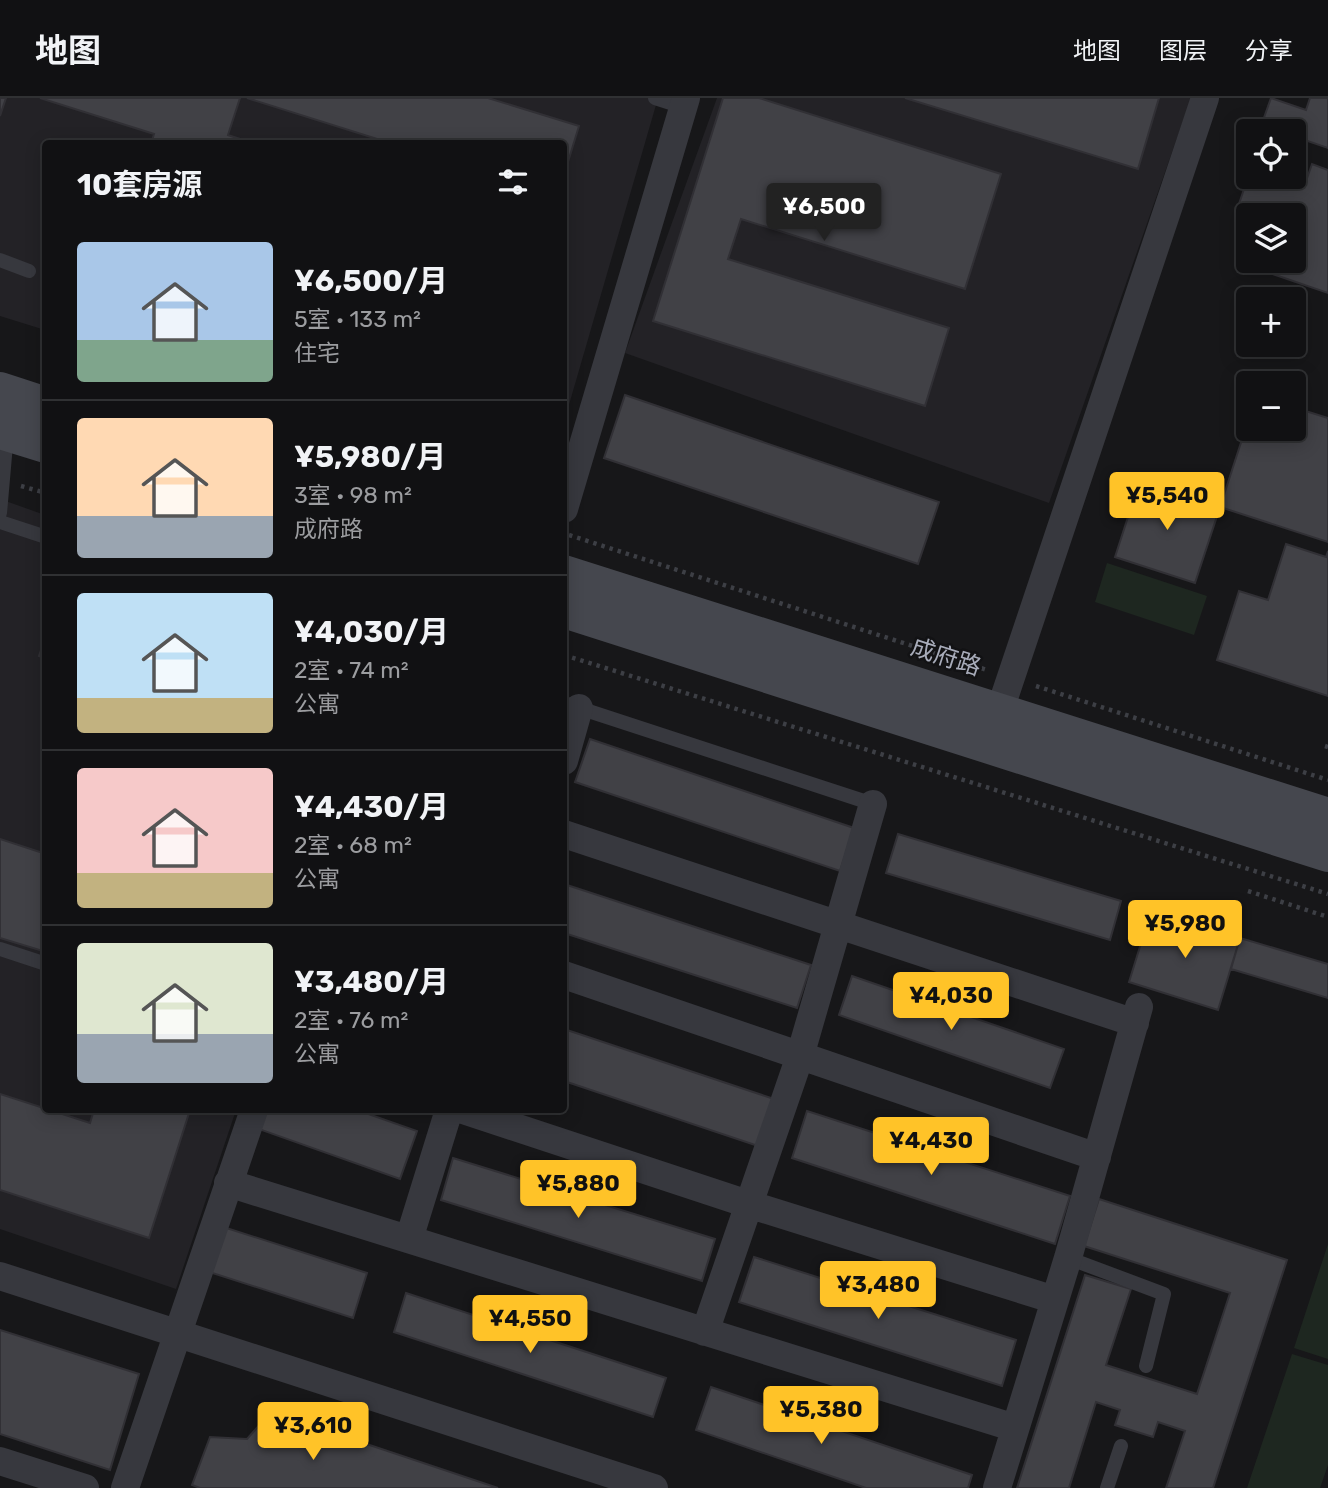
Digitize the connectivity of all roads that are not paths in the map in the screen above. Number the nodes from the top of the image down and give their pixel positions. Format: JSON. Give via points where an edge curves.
{"nodes":[{"id":1,"x":655,"y":98,"type":"edge"},
{"id":2,"x":1205,"y":98,"type":"edge"},
{"id":3,"x":684,"y":103,"type":"edge"},
{"id":4,"x":0,"y":260,"type":"edge"},
{"id":5,"x":29,"y":271,"type":"dead end"},
{"id":6,"x":0,"y":391,"type":"edge"},
{"id":7,"x":42,"y":405,"type":"edge"},
{"id":8,"x":3,"y":431,"type":"edge"},
{"id":9,"x":42,"y":443,"type":"edge"},
{"id":10,"x":567,"y":499,"type":"edge"},
{"id":11,"x":0,"y":513,"type":"edge"},
{"id":12,"x":0,"y":522,"type":"edge"},
{"id":13,"x":42,"y":536,"type":"edge"},
{"id":14,"x":567,"y":574,"type":"edge"},
{"id":15,"x":567,"y":610,"type":"edge"},
{"id":16,"x":1005,"y":695,"type":"junction"},
{"id":17,"x":571,"y":705,"type":"edge"},
{"id":18,"x":567,"y":737,"type":"edge"},
{"id":19,"x":873,"y":804,"type":"joint"},
{"id":20,"x":1328,"y":817,"type":"edge"},
{"id":21,"x":567,"y":835,"type":"edge"},
{"id":22,"x":1328,"y":853,"type":"edge"},
{"id":23,"x":839,"y":925,"type":"junction"},
{"id":24,"x":0,"y":948,"type":"edge"},
{"id":25,"x":42,"y":963,"type":"edge"},
{"id":26,"x":567,"y":976,"type":"edge"},
{"id":27,"x":800,"y":1056,"type":"junction"},
{"id":28,"x":253,"y":1113,"type":"edge"},
{"id":29,"x":448,"y":1113,"type":"edge"},
{"id":30,"x":472,"y":1113,"type":"edge"},
{"id":31,"x":1097,"y":1157,"type":"junction"},
{"id":32,"x":228,"y":1183,"type":"junction"},
{"id":33,"x":748,"y":1204,"type":"junction"},
{"id":34,"x":409,"y":1239,"type":"junction"},
{"id":35,"x":1068,"y":1258,"type":"junction"},
{"id":36,"x":0,"y":1276,"type":"edge"},
{"id":37,"x":1055,"y":1300,"type":"junction"},
{"id":38,"x":178,"y":1332,"type":"junction"},
{"id":39,"x":705,"y":1332,"type":"junction"},
{"id":40,"x":1146,"y":1366,"type":"dead end"},
{"id":41,"x":1015,"y":1428,"type":"junction"},
{"id":42,"x":1121,"y":1447,"type":"dead end"},
{"id":43,"x":0,"y":1461,"type":"edge"},
{"id":44,"x":85,"y":1488,"type":"edge"},
{"id":45,"x":125,"y":1488,"type":"edge"},
{"id":46,"x":654,"y":1488,"type":"edge"},
{"id":47,"x":997,"y":1488,"type":"edge"},
{"id":48,"x":1107,"y":1488,"type":"edge"}],
"edges":[{"from":1,"to":3,"type":"lane"},
{"from":2,"to":16,"type":"street"},
{"from":3,"to":10,"type":"street"},
{"from":4,"to":5,"type":"lane"},
{"from":6,"to":7,"type":"main road"},
{"from":8,"to":9,"type":"main road"},
{"from":8,"to":11,"type":"lane"},
{"from":12,"to":13,"type":"lane"},
{"from":14,"to":16,"type":"main road","name":"成府路"},
{"from":15,"to":22,"type":"main road"},
{"from":16,"to":20,"type":"main road","name":"成府路"},
{"from":17,"to":18,"type":"street"},
{"from":17,"to":19,"type":"lane"},
{"from":19,"to":23,"type":"street"},
{"from":21,"to":23,"type":"street"},
{"from":23,"to":27,"type":"street"},
{"from":23,"to":31,"type":"street","via":[[1137,1015]]},
{"from":24,"to":25,"type":"lane"},
{"from":26,"to":27,"type":"street"},
{"from":27,"to":31,"type":"street"},
{"from":27,"to":33,"type":"street"},
{"from":28,"to":32,"type":"street"},
{"from":29,"to":34,"type":"street"},
{"from":30,"to":33,"type":"street"},
{"from":31,"to":35,"type":"street"},
{"from":32,"to":34,"type":"street"},
{"from":32,"to":38,"type":"street"},
{"from":33,"to":37,"type":"street"},
{"from":33,"to":39,"type":"street"},
{"from":34,"to":39,"type":"street"},
{"from":35,"to":37,"type":"street"},
{"from":35,"to":40,"type":"lane","via":[[1164,1294]]},
{"from":36,"to":38,"type":"street"},
{"from":37,"to":41,"type":"street"},
{"from":38,"to":45,"type":"street"},
{"from":38,"to":46,"type":"street"},
{"from":39,"to":41,"type":"street"},
{"from":41,"to":47,"type":"street"},
{"from":42,"to":48,"type":"lane"},
{"from":43,"to":44,"type":"street"}]}
